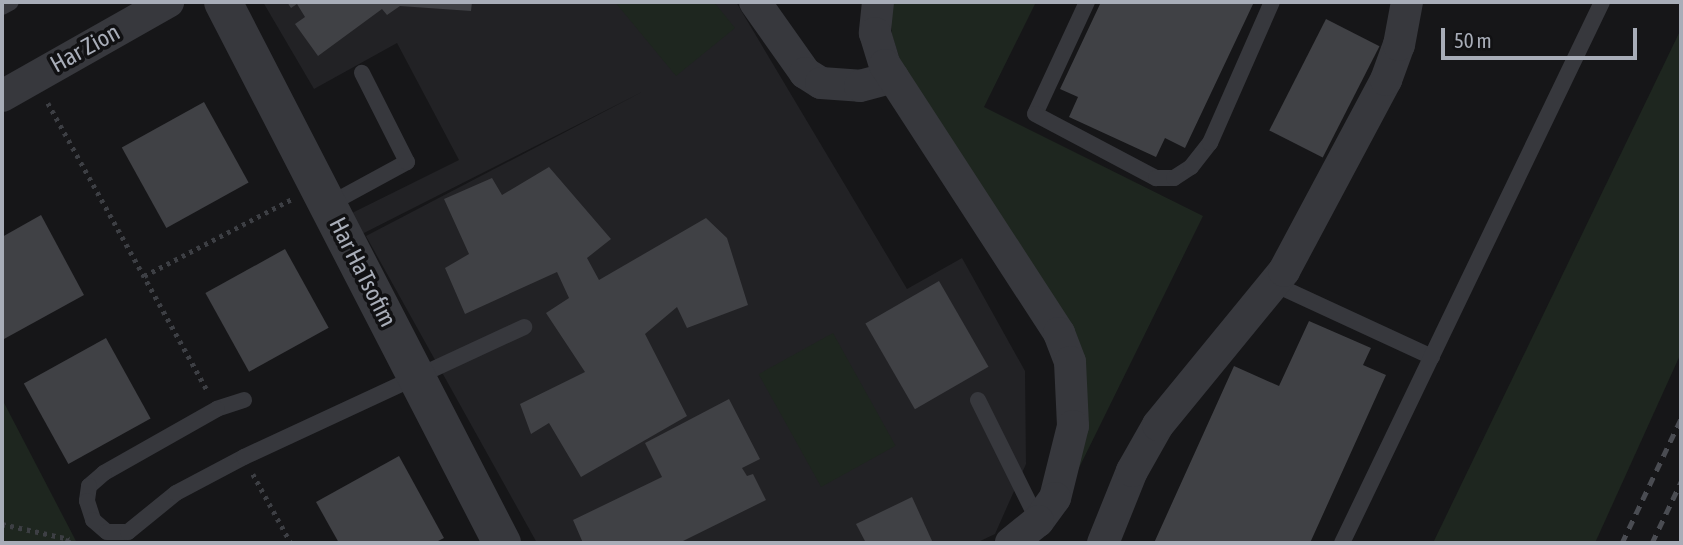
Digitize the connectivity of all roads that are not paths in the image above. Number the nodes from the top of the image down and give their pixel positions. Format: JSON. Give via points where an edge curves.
{"nodes":[{"id":1,"x":11,"y":2,"type":"edge"},
{"id":2,"x":169,"y":2,"type":"edge"},
{"id":3,"x":223,"y":2,"type":"edge"},
{"id":4,"x":755,"y":2,"type":"edge"},
{"id":5,"x":878,"y":2,"type":"edge"},
{"id":6,"x":1087,"y":2,"type":"edge"},
{"id":7,"x":1272,"y":2,"type":"edge"},
{"id":8,"x":1407,"y":2,"type":"edge"},
{"id":9,"x":1602,"y":2,"type":"edge"},
{"id":10,"x":2,"y":7,"type":"edge"},
{"id":11,"x":362,"y":73,"type":"dead end"},
{"id":12,"x":893,"y":77,"type":"junction"},
{"id":13,"x":2,"y":96,"type":"edge"},
{"id":14,"x":323,"y":195,"type":"junction"},
{"id":15,"x":1274,"y":284,"type":"junction"},
{"id":16,"x":524,"y":327,"type":"dead end"},
{"id":17,"x":1432,"y":357,"type":"junction"},
{"id":18,"x":417,"y":378,"type":"junction"},
{"id":19,"x":244,"y":400,"type":"dead end"},
{"id":20,"x":978,"y":400,"type":"dead end"},
{"id":21,"x":1022,"y":537,"type":"edge"},
{"id":22,"x":502,"y":543,"type":"edge"},
{"id":23,"x":1103,"y":543,"type":"edge"},
{"id":24,"x":1342,"y":543,"type":"edge"}],
"edges":[{"from":1,"to":10,"type":"lane"},
{"from":2,"to":13,"type":"street","name":"Har Zion"},
{"from":3,"to":14,"type":"street","name":"Har HaTsofim"},
{"from":4,"to":12,"type":"street","via":[[805,72],[821,83],[860,86]]},
{"from":5,"to":12,"type":"street","via":[[875,33]]},
{"from":6,"to":7,"type":"lane","via":[[1035,114],[1156,178],[1174,178],[1191,167],[1210,143]]},
{"from":8,"to":15,"type":"street","via":[[1386,80]]},
{"from":9,"to":17,"type":"lane"},
{"from":11,"to":14,"type":"lane","via":[[407,162]]},
{"from":12,"to":21,"type":"street","via":[[1059,332],[1070,362],[1073,426],[1068,452],[1055,498]]},
{"from":14,"to":18,"type":"street","name":"Har HaTsofim"},
{"from":15,"to":17,"type":"lane"},
{"from":15,"to":23,"type":"street","via":[[1158,425],[1132,471]]},
{"from":16,"to":18,"type":"lane"},
{"from":17,"to":24,"type":"lane"},
{"from":18,"to":19,"type":"lane","via":[[176,493],[128,532],[107,532],[93,520],[87,501],[89,486],[97,479],[217,409]]},
{"from":18,"to":22,"type":"street","name":"Har HaTsofim"},
{"from":20,"to":21,"type":"lane"}]}
